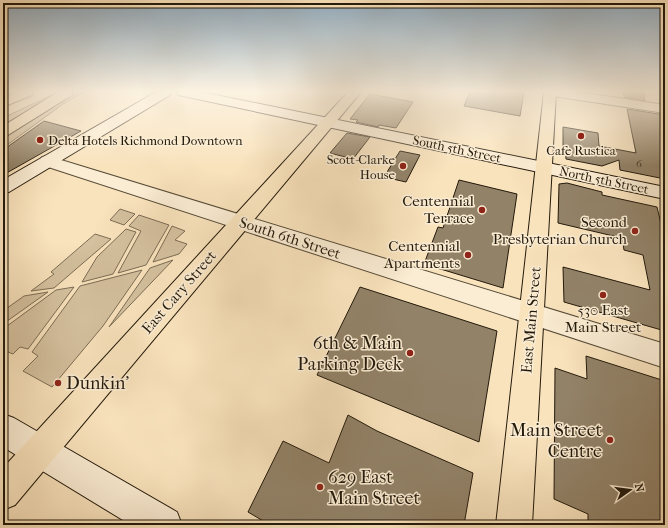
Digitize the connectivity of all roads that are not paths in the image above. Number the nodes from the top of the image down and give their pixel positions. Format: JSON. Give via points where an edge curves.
{"nodes":[{"id":1,"x":28,"y":117,"type":"edge"},
{"id":2,"x":123,"y":117,"type":"edge"},
{"id":3,"x":302,"y":117,"type":"edge"},
{"id":4,"x":333,"y":117,"type":"edge"},
{"id":5,"x":548,"y":117,"type":"edge"},
{"id":6,"x":328,"y":122,"type":"junction"},
{"id":7,"x":3,"y":132,"type":"edge"},
{"id":8,"x":48,"y":162,"type":"junction"},
{"id":9,"x":543,"y":167,"type":"junction"},
{"id":10,"x":3,"y":188,"type":"edge"},
{"id":11,"x":665,"y":193,"type":"edge"},
{"id":12,"x":240,"y":222,"type":"junction"},
{"id":13,"x":531,"y":314,"type":"junction"},
{"id":14,"x":665,"y":356,"type":"edge"},
{"id":15,"x":3,"y":429,"type":"edge"},
{"id":16,"x":39,"y":451,"type":"junction"},
{"id":17,"x":3,"y":493,"type":"edge"},
{"id":18,"x":164,"y":525,"type":"edge"},
{"id":19,"x":514,"y":525,"type":"edge"}],
"edges":[{"from":1,"to":7,"type":"main road"},
{"from":2,"to":8,"type":"main road"},
{"from":3,"to":6,"type":"main road","name":"South 5th Street"},
{"from":4,"to":6,"type":"main road","name":"East Cary Street"},
{"from":5,"to":9,"type":"main road","name":"East Main Street"},
{"from":6,"to":9,"type":"main road","name":"South 5th Street"},
{"from":6,"to":12,"type":"main road","name":"East Cary Street"},
{"from":8,"to":10,"type":"main road"},
{"from":8,"to":12,"type":"main road","name":"South 6th Street"},
{"from":9,"to":11,"type":"main road","name":"North 5th Street"},
{"from":9,"to":13,"type":"main road","name":"East Main Street"},
{"from":12,"to":13,"type":"main road","name":"South 6th Street"},
{"from":12,"to":16,"type":"main road","name":"East Cary Street"},
{"from":13,"to":14,"type":"main road","name":"South 6th Street"},
{"from":13,"to":19,"type":"main road","name":"East Main Street"},
{"from":15,"to":16,"type":"main road"},
{"from":16,"to":17,"type":"main road","name":"East Cary Street"},
{"from":16,"to":18,"type":"main road"}]}
